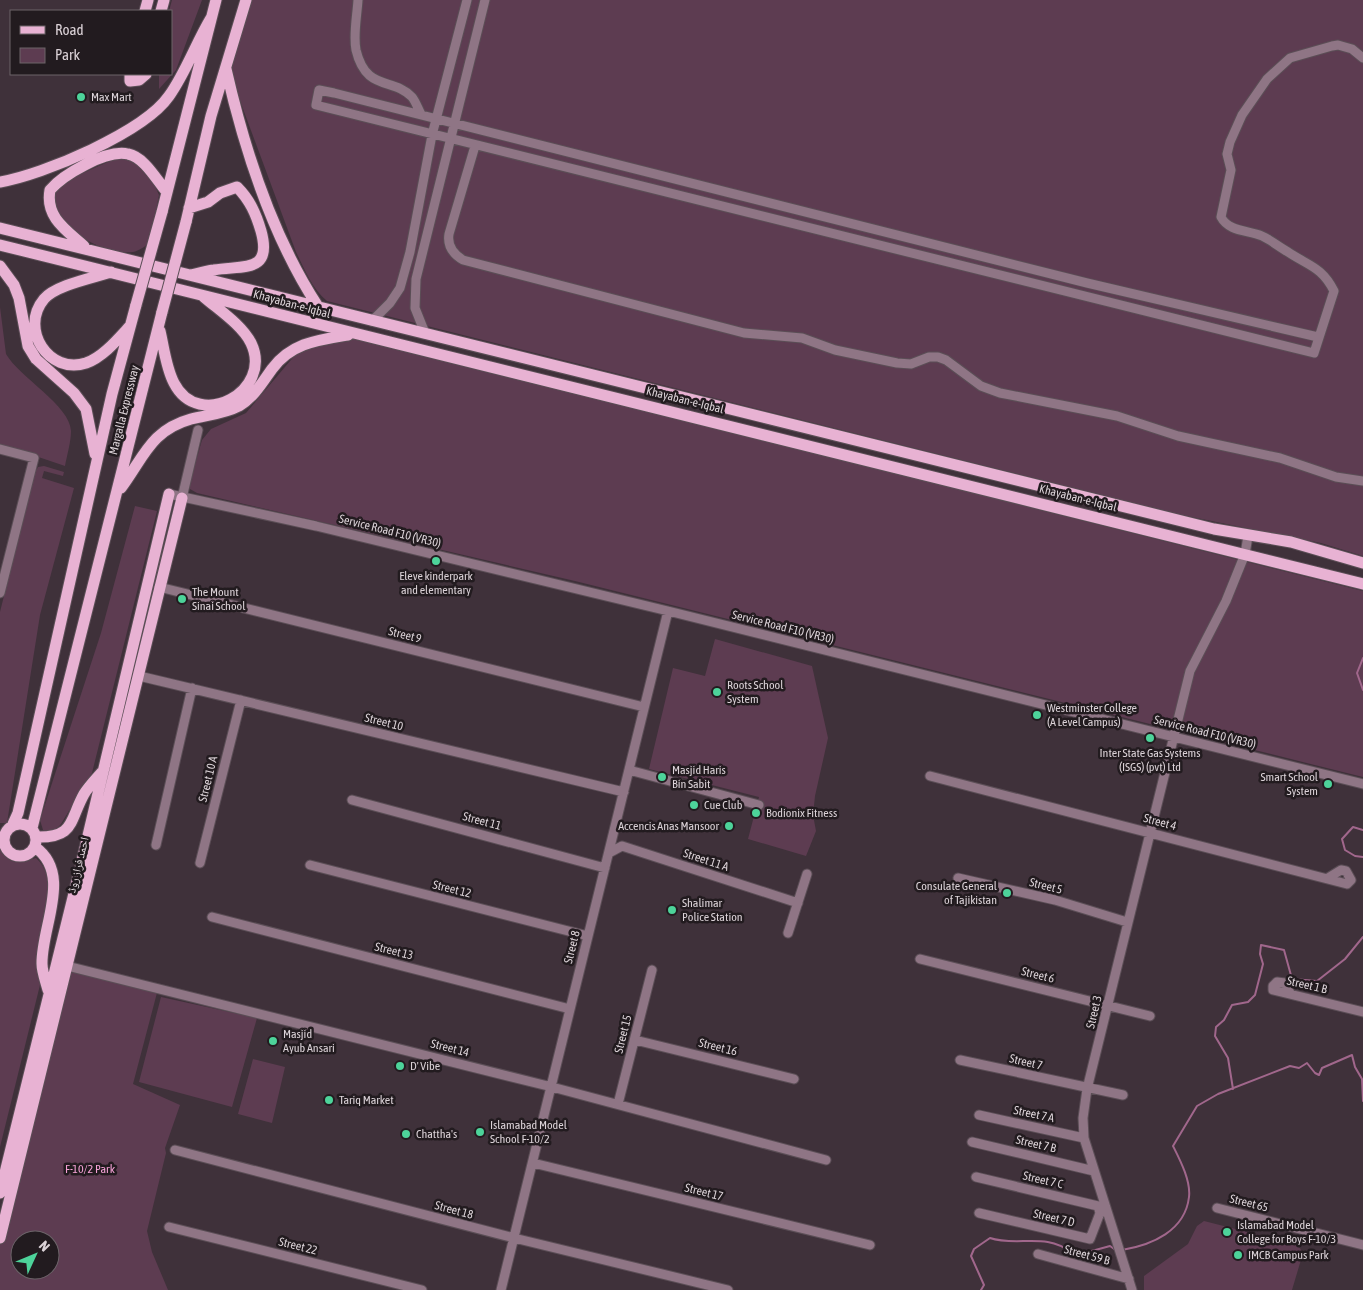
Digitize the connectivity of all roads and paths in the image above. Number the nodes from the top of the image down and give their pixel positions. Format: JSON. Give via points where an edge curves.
{"nodes":[{"id":1,"x":216,"y":0,"type":"edge"},
{"id":2,"x":246,"y":0,"type":"edge"},
{"id":3,"x":358,"y":0,"type":"edge"},
{"id":4,"x":467,"y":0,"type":"edge"},
{"id":5,"x":484,"y":0,"type":"edge"},
{"id":6,"x":211,"y":18,"type":"junction"},
{"id":7,"x":1363,"y":58,"type":"edge"},
{"id":8,"x":226,"y":69,"type":"junction"},
{"id":9,"x":130,"y":75,"type":"edge"},
{"id":10,"x":145,"y":75,"type":"edge"},
{"id":11,"x":420,"y":114,"type":"junction"},
{"id":12,"x":437,"y":118,"type":"junction"},
{"id":13,"x":456,"y":123,"type":"junction"},
{"id":14,"x":432,"y":135,"type":"junction"},
{"id":15,"x":451,"y":140,"type":"junction"},
{"id":16,"x":475,"y":146,"type":"junction"},
{"id":17,"x":0,"y":182,"type":"edge"},
{"id":18,"x":166,"y":191,"type":"junction"},
{"id":19,"x":189,"y":208,"type":"junction"},
{"id":20,"x":0,"y":228,"type":"edge"},
{"id":21,"x":0,"y":245,"type":"edge"},
{"id":22,"x":86,"y":249,"type":"junction"},
{"id":23,"x":0,"y":266,"type":"edge"},
{"id":24,"x":111,"y":272,"type":"junction"},
{"id":25,"x":190,"y":276,"type":"junction"},
{"id":26,"x":202,"y":296,"type":"junction"},
{"id":27,"x":317,"y":305,"type":"junction"},
{"id":28,"x":372,"y":321,"type":"junction"},
{"id":29,"x":131,"y":324,"type":"junction"},
{"id":30,"x":159,"y":327,"type":"junction"},
{"id":31,"x":425,"y":333,"type":"junction"},
{"id":32,"x":352,"y":334,"type":"junction"},
{"id":33,"x":1318,"y":337,"type":"junction"},
{"id":34,"x":198,"y":430,"type":"dead end"},
{"id":35,"x":0,"y":449,"type":"edge"},
{"id":36,"x":96,"y":463,"type":"junction"},
{"id":37,"x":1363,"y":481,"type":"edge"},
{"id":38,"x":118,"y":493,"type":"junction"},
{"id":39,"x":168,"y":494,"type":"joint"},
{"id":40,"x":182,"y":498,"type":"junction"},
{"id":41,"x":1248,"y":536,"type":"junction"},
{"id":42,"x":1245,"y":554,"type":"junction"},
{"id":43,"x":1363,"y":563,"type":"edge"},
{"id":44,"x":1363,"y":584,"type":"edge"},
{"id":45,"x":159,"y":587,"type":"junction"},
{"id":46,"x":0,"y":593,"type":"edge"},
{"id":47,"x":668,"y":611,"type":"junction"},
{"id":48,"x":139,"y":676,"type":"junction"},
{"id":49,"x":192,"y":688,"type":"junction"},
{"id":50,"x":241,"y":700,"type":"junction"},
{"id":51,"x":644,"y":706,"type":"junction"},
{"id":52,"x":1174,"y":738,"type":"junction"},
{"id":53,"x":104,"y":770,"type":"junction"},
{"id":54,"x":629,"y":770,"type":"junction"},
{"id":55,"x":930,"y":776,"type":"dead end"},
{"id":56,"x":1363,"y":784,"type":"edge"},
{"id":57,"x":624,"y":792,"type":"junction"},
{"id":58,"x":352,"y":800,"type":"dead end"},
{"id":59,"x":760,"y":805,"type":"dead end"},
{"id":60,"x":8,"y":826,"type":"edge"},
{"id":61,"x":1152,"y":833,"type":"junction"},
{"id":62,"x":34,"y":837,"type":"junction"},
{"id":63,"x":2,"y":838,"type":"edge"},
{"id":64,"x":156,"y":845,"type":"dead end"},
{"id":65,"x":609,"y":854,"type":"junction"},
{"id":66,"x":200,"y":864,"type":"dead end"},
{"id":67,"x":310,"y":865,"type":"dead end"},
{"id":68,"x":86,"y":866,"type":"junction"},
{"id":69,"x":605,"y":868,"type":"junction"},
{"id":70,"x":807,"y":874,"type":"dead end"},
{"id":71,"x":958,"y":878,"type":"dead end"},
{"id":72,"x":1328,"y":878,"type":"dead end"},
{"id":73,"x":798,"y":903,"type":"junction"},
{"id":74,"x":212,"y":917,"type":"dead end"},
{"id":75,"x":1128,"y":922,"type":"junction"},
{"id":76,"x":788,"y":933,"type":"dead end"},
{"id":77,"x":588,"y":936,"type":"junction"},
{"id":78,"x":920,"y":959,"type":"dead end"},
{"id":79,"x":67,"y":966,"type":"junction"},
{"id":80,"x":652,"y":970,"type":"dead end"},
{"id":81,"x":1290,"y":993,"type":"dead end"},
{"id":82,"x":49,"y":995,"type":"junction"},
{"id":83,"x":1108,"y":1005,"type":"junction"},
{"id":84,"x":570,"y":1009,"type":"junction"},
{"id":85,"x":1363,"y":1012,"type":"edge"},
{"id":86,"x":1150,"y":1016,"type":"dead end"},
{"id":87,"x":635,"y":1040,"type":"junction"},
{"id":88,"x":960,"y":1060,"type":"dead end"},
{"id":89,"x":794,"y":1079,"type":"dead end"},
{"id":90,"x":552,"y":1087,"type":"junction"},
{"id":91,"x":1087,"y":1088,"type":"junction"},
{"id":92,"x":1123,"y":1095,"type":"dead end"},
{"id":93,"x":618,"y":1104,"type":"junction"},
{"id":94,"x":979,"y":1115,"type":"dead end"},
{"id":95,"x":1084,"y":1138,"type":"junction"},
{"id":96,"x":972,"y":1142,"type":"dead end"},
{"id":97,"x":175,"y":1150,"type":"dead end"},
{"id":98,"x":826,"y":1160,"type":"dead end"},
{"id":99,"x":533,"y":1163,"type":"junction"},
{"id":100,"x":1094,"y":1171,"type":"junction"},
{"id":101,"x":976,"y":1177,"type":"dead end"},
{"id":102,"x":0,"y":1193,"type":"edge"},
{"id":103,"x":1217,"y":1208,"type":"dead end"},
{"id":104,"x":1103,"y":1212,"type":"junction"},
{"id":105,"x":979,"y":1213,"type":"dead end"},
{"id":106,"x":169,"y":1227,"type":"dead end"},
{"id":107,"x":0,"y":1238,"type":"edge"},
{"id":108,"x":514,"y":1238,"type":"junction"},
{"id":109,"x":870,"y":1245,"type":"dead end"},
{"id":110,"x":1363,"y":1245,"type":"edge"},
{"id":111,"x":1038,"y":1254,"type":"dead end"},
{"id":112,"x":1129,"y":1279,"type":"junction"},
{"id":113,"x":713,"y":1288,"type":"edge"},
{"id":114,"x":422,"y":1290,"type":"edge"},
{"id":115,"x":501,"y":1290,"type":"edge"},
{"id":116,"x":728,"y":1290,"type":"edge"},
{"id":117,"x":1132,"y":1290,"type":"edge"}],
"edges":[{"from":1,"to":6,"type":"main road"},
{"from":2,"to":8,"type":"main road","name":"Margalla Expressway"},
{"from":3,"to":11,"type":"street","via":[[356,48],[363,67],[381,84],[401,90],[412,98]]},
{"from":4,"to":12,"type":"street"},
{"from":5,"to":13,"type":"street"},
{"from":6,"to":17,"type":"main road","via":[[168,97],[135,127],[39,171]]},
{"from":6,"to":18,"type":"main road"},
{"from":7,"to":33,"type":"street","via":[[1352,49],[1338,45],[1290,58],[1267,79],[1242,115],[1227,154],[1231,170],[1221,217],[1223,222],[1271,241],[1326,276],[1334,291]]},
{"from":8,"to":19,"type":"main road","name":"Margalla Expressway"},
{"from":8,"to":27,"type":"main road","via":[[249,157],[288,254]]},
{"from":9,"to":10,"type":"main road","via":[[130,81]]},
{"from":11,"to":12,"type":"street"},
{"from":11,"to":14,"type":"street","via":[[319,90],[316,105]]},
{"from":12,"to":13,"type":"street"},
{"from":12,"to":14,"type":"street"},
{"from":13,"to":15,"type":"street"},
{"from":13,"to":33,"type":"street","via":[[1087,283]]},
{"from":14,"to":15,"type":"street"},
{"from":14,"to":28,"type":"street","via":[[400,288]]},
{"from":15,"to":16,"type":"street"},
{"from":15,"to":31,"type":"street","via":[[414,292],[415,308]]},
{"from":16,"to":33,"type":"street","via":[[1314,353]]},
{"from":16,"to":37,"type":"street","via":[[448,234],[451,249],[463,260],[744,333],[802,338],[835,350],[898,363],[911,364],[938,357],[981,386],[1000,393],[1117,416],[1178,436],[1280,458],[1336,477]]},
{"from":18,"to":22,"type":"main road","via":[[140,160],[129,154],[116,153],[59,180],[50,190],[50,211],[55,220]]},
{"from":18,"to":29,"type":"main road","name":"Margalla Expressway","bridge":true},
{"from":19,"to":25,"type":"main road","via":[[237,187],[248,199],[258,220],[266,248],[262,258],[253,265],[215,269]]},
{"from":19,"to":30,"type":"main road","name":"Margalla Expressway","bridge":true},
{"from":20,"to":22,"type":"main road","name":"Khayaban-e-Iqbal"},
{"from":21,"to":24,"type":"main road","name":"Khayaban-e-Iqbal"},
{"from":22,"to":25,"type":"main road","name":"Khayaban-e-Iqbal"},
{"from":23,"to":36,"type":"main road","via":[[19,298],[28,346],[36,359],[74,393],[86,410]]},
{"from":24,"to":26,"type":"main road","name":"Khayaban-e-Iqbal"},
{"from":24,"to":29,"type":"main road","via":[[57,290],[45,298],[37,312],[34,328],[38,342],[55,361],[72,365],[87,362],[104,352]]},
{"from":25,"to":27,"type":"main road","name":"Khayaban-e-Iqbal"},
{"from":26,"to":30,"type":"main road","via":[[251,342],[256,367],[251,380],[235,398],[214,406],[203,405],[190,401],[180,392],[170,374]]},
{"from":26,"to":32,"type":"main road","name":"Khayaban-e-Iqbal","via":[[268,310]]},
{"from":27,"to":28,"type":"main road","name":"Khayaban-e-Iqbal"},
{"from":28,"to":31,"type":"main road","name":"Khayaban-e-Iqbal"},
{"from":29,"to":36,"type":"main road","name":"Margalla Expressway"},
{"from":30,"to":38,"type":"main road","name":"Margalla Expressway"},
{"from":31,"to":41,"type":"main road","name":"Khayaban-e-Iqbal"},
{"from":32,"to":38,"type":"main road","via":[[298,345],[285,353],[259,388],[239,406],[175,424],[159,434]]},
{"from":32,"to":42,"type":"main road","name":"Khayaban-e-Iqbal"},
{"from":34,"to":40,"type":"street"},
{"from":35,"to":46,"type":"street","via":[[34,458]]},
{"from":36,"to":60,"type":"main road","name":"Margalla Expressway","via":[[18,813]]},
{"from":38,"to":62,"type":"main road","name":"Margalla Expressway"},
{"from":39,"to":40,"type":"street","name":"Service Road F10 (VR30)"},
{"from":39,"to":53,"type":"main road","name":"احمد فراز روڈ"},
{"from":40,"to":45,"type":"main road","name":"احمد فراز روڈ"},
{"from":40,"to":47,"type":"street","name":"Service Road F10 (VR30)"},
{"from":41,"to":42,"type":"street","name":"Street 3"},
{"from":41,"to":43,"type":"main road","name":"Khayaban-e-Iqbal","via":[[1299,544]]},
{"from":42,"to":44,"type":"main road","name":"Khayaban-e-Iqbal"},
{"from":42,"to":52,"type":"street","name":"Street 3","via":[[1226,601],[1190,671]]},
{"from":45,"to":48,"type":"main road","name":"احمد فراز روڈ"},
{"from":45,"to":51,"type":"street","name":"Street 9"},
{"from":47,"to":51,"type":"street","name":"Street 8"},
{"from":47,"to":52,"type":"street","name":"Service Road F10 (VR30)"},
{"from":48,"to":49,"type":"street","name":"Street 10"},
{"from":48,"to":68,"type":"main road","name":"احمد فراز روڈ"},
{"from":49,"to":50,"type":"street","name":"Street 10"},
{"from":49,"to":64,"type":"street"},
{"from":50,"to":57,"type":"street","name":"Street 10"},
{"from":50,"to":66,"type":"street","name":"Street 10 A"},
{"from":51,"to":54,"type":"street","name":"Street 8"},
{"from":52,"to":56,"type":"street","name":"Service Road F10 (VR30)"},
{"from":52,"to":61,"type":"street","name":"Street 3"},
{"from":53,"to":62,"type":"main road","via":[[84,793],[67,829],[58,836]]},
{"from":53,"to":68,"type":"main road","name":"احمد فراز روڈ"},
{"from":54,"to":57,"type":"street","name":"Street 8"},
{"from":54,"to":59,"type":"street"},
{"from":55,"to":61,"type":"street","name":"Street 4"},
{"from":57,"to":65,"type":"street","name":"Street 8"},
{"from":58,"to":69,"type":"street","name":"Street 11"},
{"from":60,"to":62,"type":"main road","via":[[21,823]]},
{"from":60,"to":63,"type":"main road"},
{"from":61,"to":72,"type":"street","name":"Street 4","via":[[1347,884],[1351,880],[1348,873],[1341,870]]},
{"from":61,"to":75,"type":"street","name":"Street 3"},
{"from":62,"to":63,"type":"main road","via":[[28,855],[19,856],[11,854]]},
{"from":62,"to":82,"type":"main road","via":[[49,860],[53,877],[42,964]]},
{"from":65,"to":69,"type":"street","name":"Street 8"},
{"from":65,"to":73,"type":"street","name":"Street 11 A","via":[[622,846]]},
{"from":67,"to":77,"type":"street","name":"Street 12"},
{"from":68,"to":79,"type":"main road","name":"احمد فراز روڈ"},
{"from":68,"to":82,"type":"main road","name":"احمد فراز روڈ"},
{"from":69,"to":77,"type":"street","name":"Street 8"},
{"from":70,"to":73,"type":"street"},
{"from":71,"to":75,"type":"street","name":"Street 5","via":[[1054,900]]},
{"from":73,"to":76,"type":"street"},
{"from":74,"to":84,"type":"street","name":"Street 13"},
{"from":75,"to":83,"type":"street","name":"Street 3"},
{"from":77,"to":84,"type":"street","name":"Street 8"},
{"from":78,"to":83,"type":"street","name":"Street 6"},
{"from":79,"to":90,"type":"street","name":"Street 14"},
{"from":79,"to":107,"type":"main road","name":"احمد فراز روڈ"},
{"from":80,"to":87,"type":"street","name":"Street 15"},
{"from":81,"to":85,"type":"street","name":"Street 1 B","via":[[1285,983],[1277,982],[1273,986],[1273,990]]},
{"from":82,"to":102,"type":"main road","name":"احمد فراز روڈ"},
{"from":83,"to":86,"type":"street","name":"Street 6"},
{"from":83,"to":91,"type":"street","name":"Street 3"},
{"from":84,"to":90,"type":"street","name":"Street 8"},
{"from":87,"to":89,"type":"street","name":"Street 16"},
{"from":87,"to":93,"type":"street","name":"Street 15"},
{"from":88,"to":91,"type":"street","name":"Street 7"},
{"from":90,"to":93,"type":"street","name":"Street 14"},
{"from":90,"to":99,"type":"street","name":"Street 8"},
{"from":91,"to":92,"type":"street","name":"Street 7"},
{"from":91,"to":95,"type":"street","name":"Street 3"},
{"from":93,"to":98,"type":"street","name":"Street 14"},
{"from":94,"to":95,"type":"street","name":"Street 7 A"},
{"from":95,"to":100,"type":"street","name":"Street 3"},
{"from":96,"to":100,"type":"street","name":"Street 7 B"},
{"from":97,"to":108,"type":"street","name":"Street 18"},
{"from":99,"to":108,"type":"street","name":"Street 8"},
{"from":99,"to":109,"type":"street","name":"Street 17"},
{"from":100,"to":104,"type":"street","name":"Street 3"},
{"from":101,"to":104,"type":"street","name":"Street 7 C","via":[[1098,1206]]},
{"from":103,"to":110,"type":"street","name":"Street 65"},
{"from":104,"to":105,"type":"street","name":"Street 7 D","via":[[1090,1239]]},
{"from":104,"to":112,"type":"street","name":"Street 3","via":[[1122,1251]]},
{"from":106,"to":114,"type":"street","name":"Street 22"},
{"from":108,"to":113,"type":"street","name":"Street 18"},
{"from":108,"to":115,"type":"street","name":"Street 8"},
{"from":111,"to":112,"type":"street","name":"Street 59 B"},
{"from":112,"to":117,"type":"street","name":"Street 3"},
{"from":113,"to":116,"type":"street","name":"Street 18"}]}
